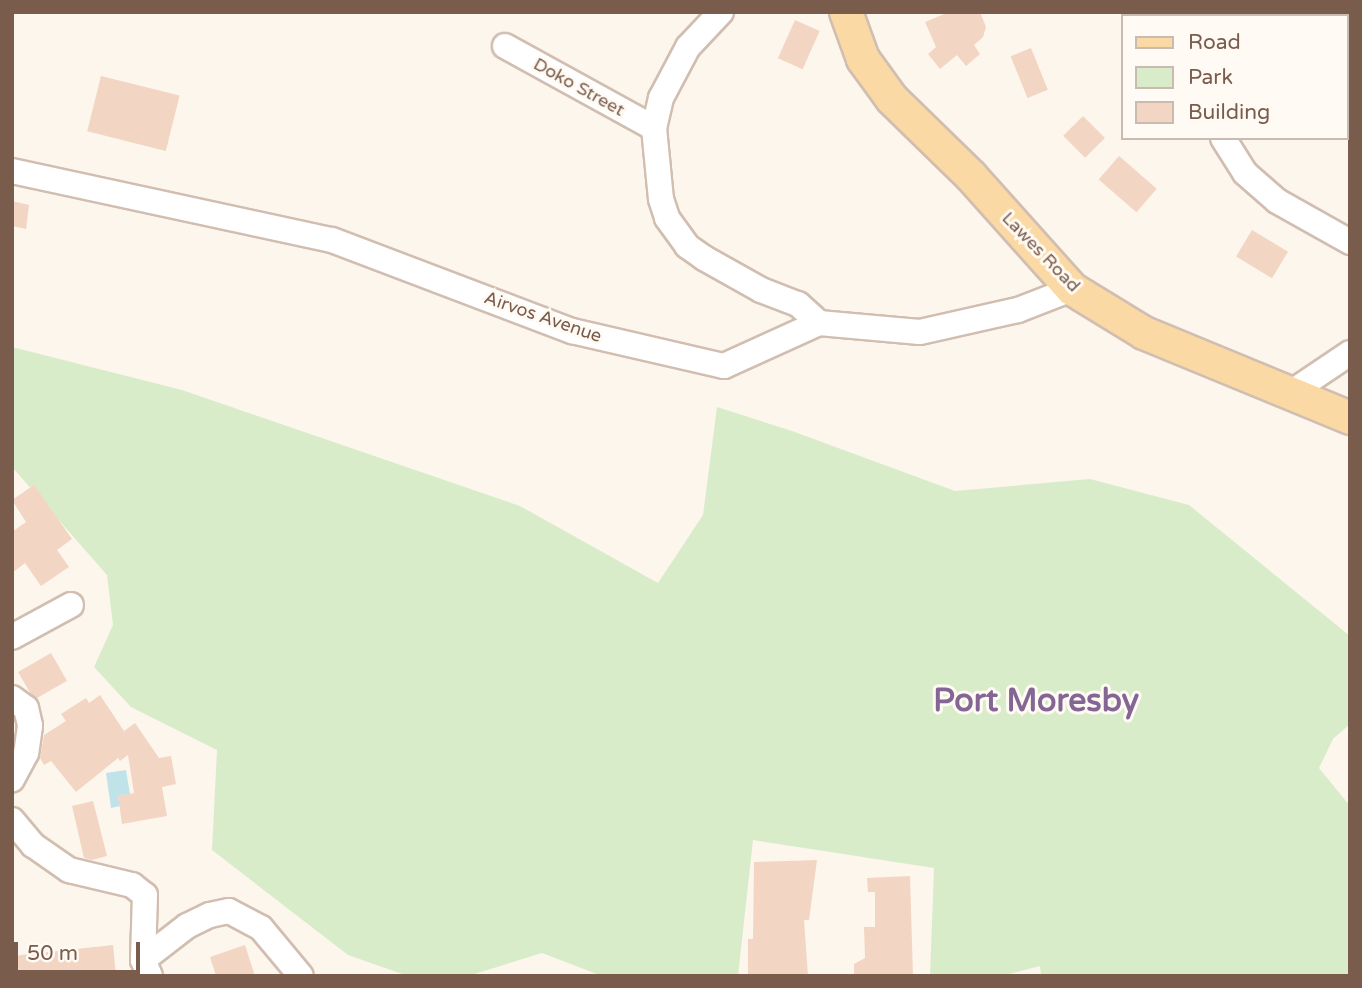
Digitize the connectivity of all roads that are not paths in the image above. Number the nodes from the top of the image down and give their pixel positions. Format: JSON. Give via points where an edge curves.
{"nodes":[{"id":1,"x":721,"y":12,"type":"edge"},
{"id":2,"x":846,"y":12,"type":"edge"},
{"id":3,"x":505,"y":47,"type":"dead end"},
{"id":4,"x":654,"y":128,"type":"junction"},
{"id":5,"x":1224,"y":140,"type":"edge"},
{"id":6,"x":12,"y":171,"type":"edge"},
{"id":7,"x":1350,"y":242,"type":"edge"},
{"id":8,"x":1072,"y":289,"type":"junction"},
{"id":9,"x":819,"y":323,"type":"junction"},
{"id":10,"x":1350,"y":353,"type":"edge"},
{"id":11,"x":1292,"y":392,"type":"junction"},
{"id":12,"x":1350,"y":418,"type":"edge"},
{"id":13,"x":71,"y":605,"type":"dead end"},
{"id":14,"x":12,"y":637,"type":"edge"},
{"id":15,"x":12,"y":698,"type":"edge"},
{"id":16,"x":12,"y":779,"type":"edge"},
{"id":17,"x":12,"y":820,"type":"edge"},
{"id":18,"x":147,"y":968,"type":"edge"},
{"id":19,"x":301,"y":976,"type":"edge"}],
"edges":[{"from":1,"to":4,"type":"street","via":[[688,47],[668,79]]},
{"from":2,"to":8,"type":"main road","name":"Lawes Road","via":[[863,59],[892,99],[971,176]]},
{"from":3,"to":4,"type":"street","name":"Doko Street"},
{"from":4,"to":9,"type":"street","via":[[664,209],[687,246],[761,290],[798,304]]},
{"from":5,"to":7,"type":"street","via":[[1245,173],[1277,201]]},
{"from":6,"to":9,"type":"street","name":"Airvos Avenue","via":[[332,240],[572,331],[723,366]]},
{"from":8,"to":9,"type":"street","name":"Airvos Avenue","via":[[1018,310],[920,332]]},
{"from":8,"to":11,"type":"main road","name":"Lawes Road","via":[[1144,333]]},
{"from":10,"to":11,"type":"street"},
{"from":11,"to":12,"type":"main road","name":"Lawes Road"},
{"from":13,"to":14,"type":"street"},
{"from":15,"to":16,"type":"street","via":[[26,708],[30,726],[26,753]]},
{"from":17,"to":18,"type":"street","via":[[33,845],[69,870],[132,885],[145,895]]},
{"from":18,"to":19,"type":"street","via":[[187,926],[229,911],[261,928]]}]}
